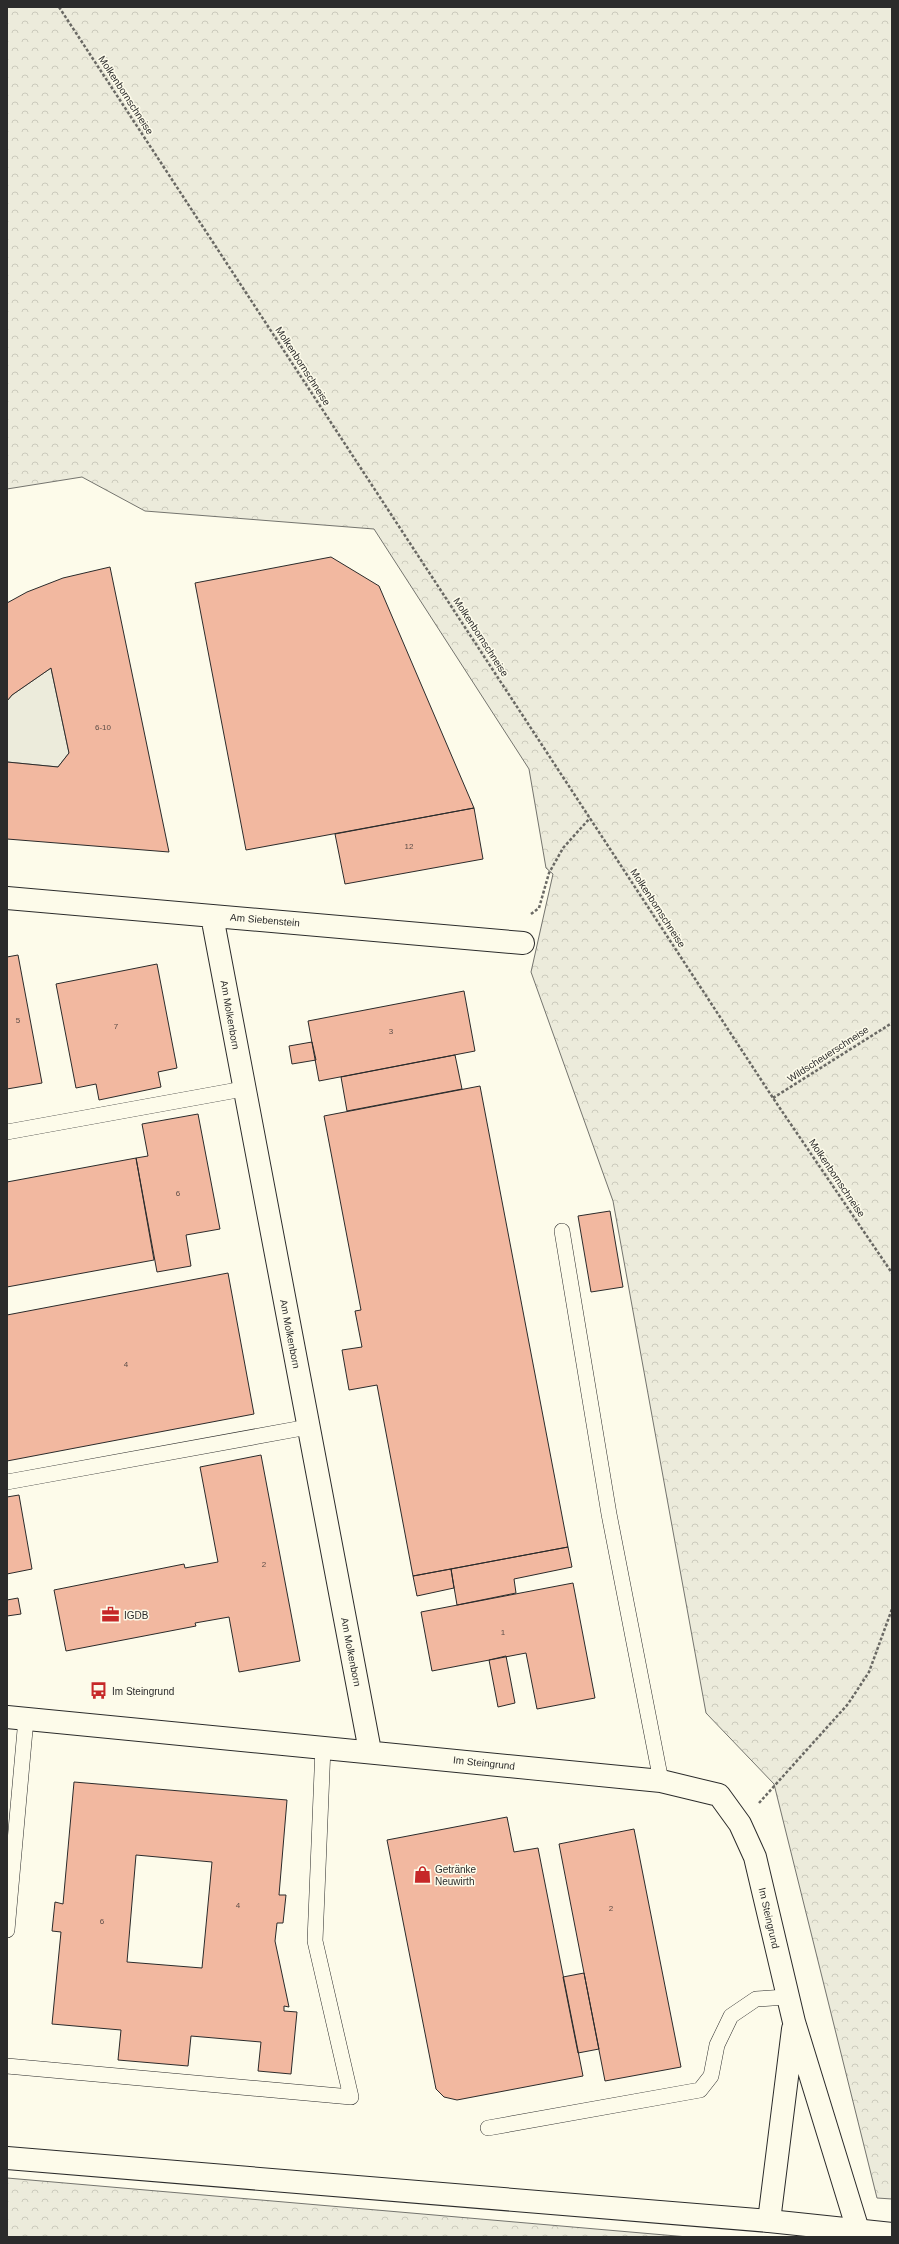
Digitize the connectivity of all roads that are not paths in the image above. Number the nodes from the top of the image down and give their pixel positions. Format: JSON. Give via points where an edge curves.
{"nodes":[{"id":1,"x":7,"y":898,"type":"edge"},
{"id":2,"x":212,"y":916,"type":"junction"},
{"id":3,"x":514,"y":942,"type":"road end"},
{"id":4,"x":243,"y":1089,"type":"junction"},
{"id":5,"x":7,"y":1132,"type":"edge"},
{"id":6,"x":562,"y":1231,"type":"dead end"},
{"id":7,"x":308,"y":1427,"type":"junction"},
{"id":8,"x":7,"y":1482,"type":"edge"},
{"id":9,"x":16,"y":1718,"type":"edge"},
{"id":10,"x":323,"y":1747,"type":"junction"},
{"id":11,"x":370,"y":1751,"type":"junction"},
{"id":12,"x":661,"y":1780,"type":"junction"},
{"id":13,"x":7,"y":1930,"type":"edge"},
{"id":14,"x":788,"y":1997,"type":"junction"},
{"id":15,"x":794,"y":2022,"type":"junction"},
{"id":16,"x":7,"y":2066,"type":"edge"},
{"id":17,"x":488,"y":2128,"type":"dead end"},
{"id":18,"x":7,"y":2158,"type":"edge"},
{"id":19,"x":769,"y":2221,"type":"junction"},
{"id":20,"x":858,"y":2230,"type":"junction"},
{"id":21,"x":892,"y":2234,"type":"edge"}],
"edges":[{"from":1,"to":2,"type":"street","name":"Am Siebenstein"},
{"from":2,"to":3,"type":"street","name":"Am Siebenstein"},
{"from":2,"to":4,"type":"street","name":"Am Molkenborn"},
{"from":4,"to":5,"type":"lane"},
{"from":4,"to":7,"type":"street","name":"Am Molkenborn"},
{"from":6,"to":12,"type":"lane","via":[[609,1514]]},
{"from":7,"to":8,"type":"lane"},
{"from":7,"to":11,"type":"street","name":"Am Molkenborn"},
{"from":9,"to":10,"type":"street","name":"Im Steingrund"},
{"from":9,"to":13,"type":"lane"},
{"from":10,"to":11,"type":"street","name":"Im Steingrund"},
{"from":10,"to":16,"type":"lane","via":[[315,1941],[351,2097]]},
{"from":11,"to":12,"type":"street","name":"Im Steingrund"},
{"from":12,"to":14,"type":"street","name":"Im Steingrund","via":[[719,1796],[740,1824],[754,1857]]},
{"from":14,"to":15,"type":"street","name":"Im Steingrund"},
{"from":14,"to":17,"type":"lane","via":[[756,1999],[731,2016],[717,2045],[711,2076],[700,2090]]},
{"from":15,"to":19,"type":"street","name":"Im Steingrund"},
{"from":15,"to":20,"type":"street","name":"Im Steingrund"},
{"from":18,"to":19,"type":"street"},
{"from":19,"to":20,"type":"street"},
{"from":20,"to":21,"type":"street"}]}
